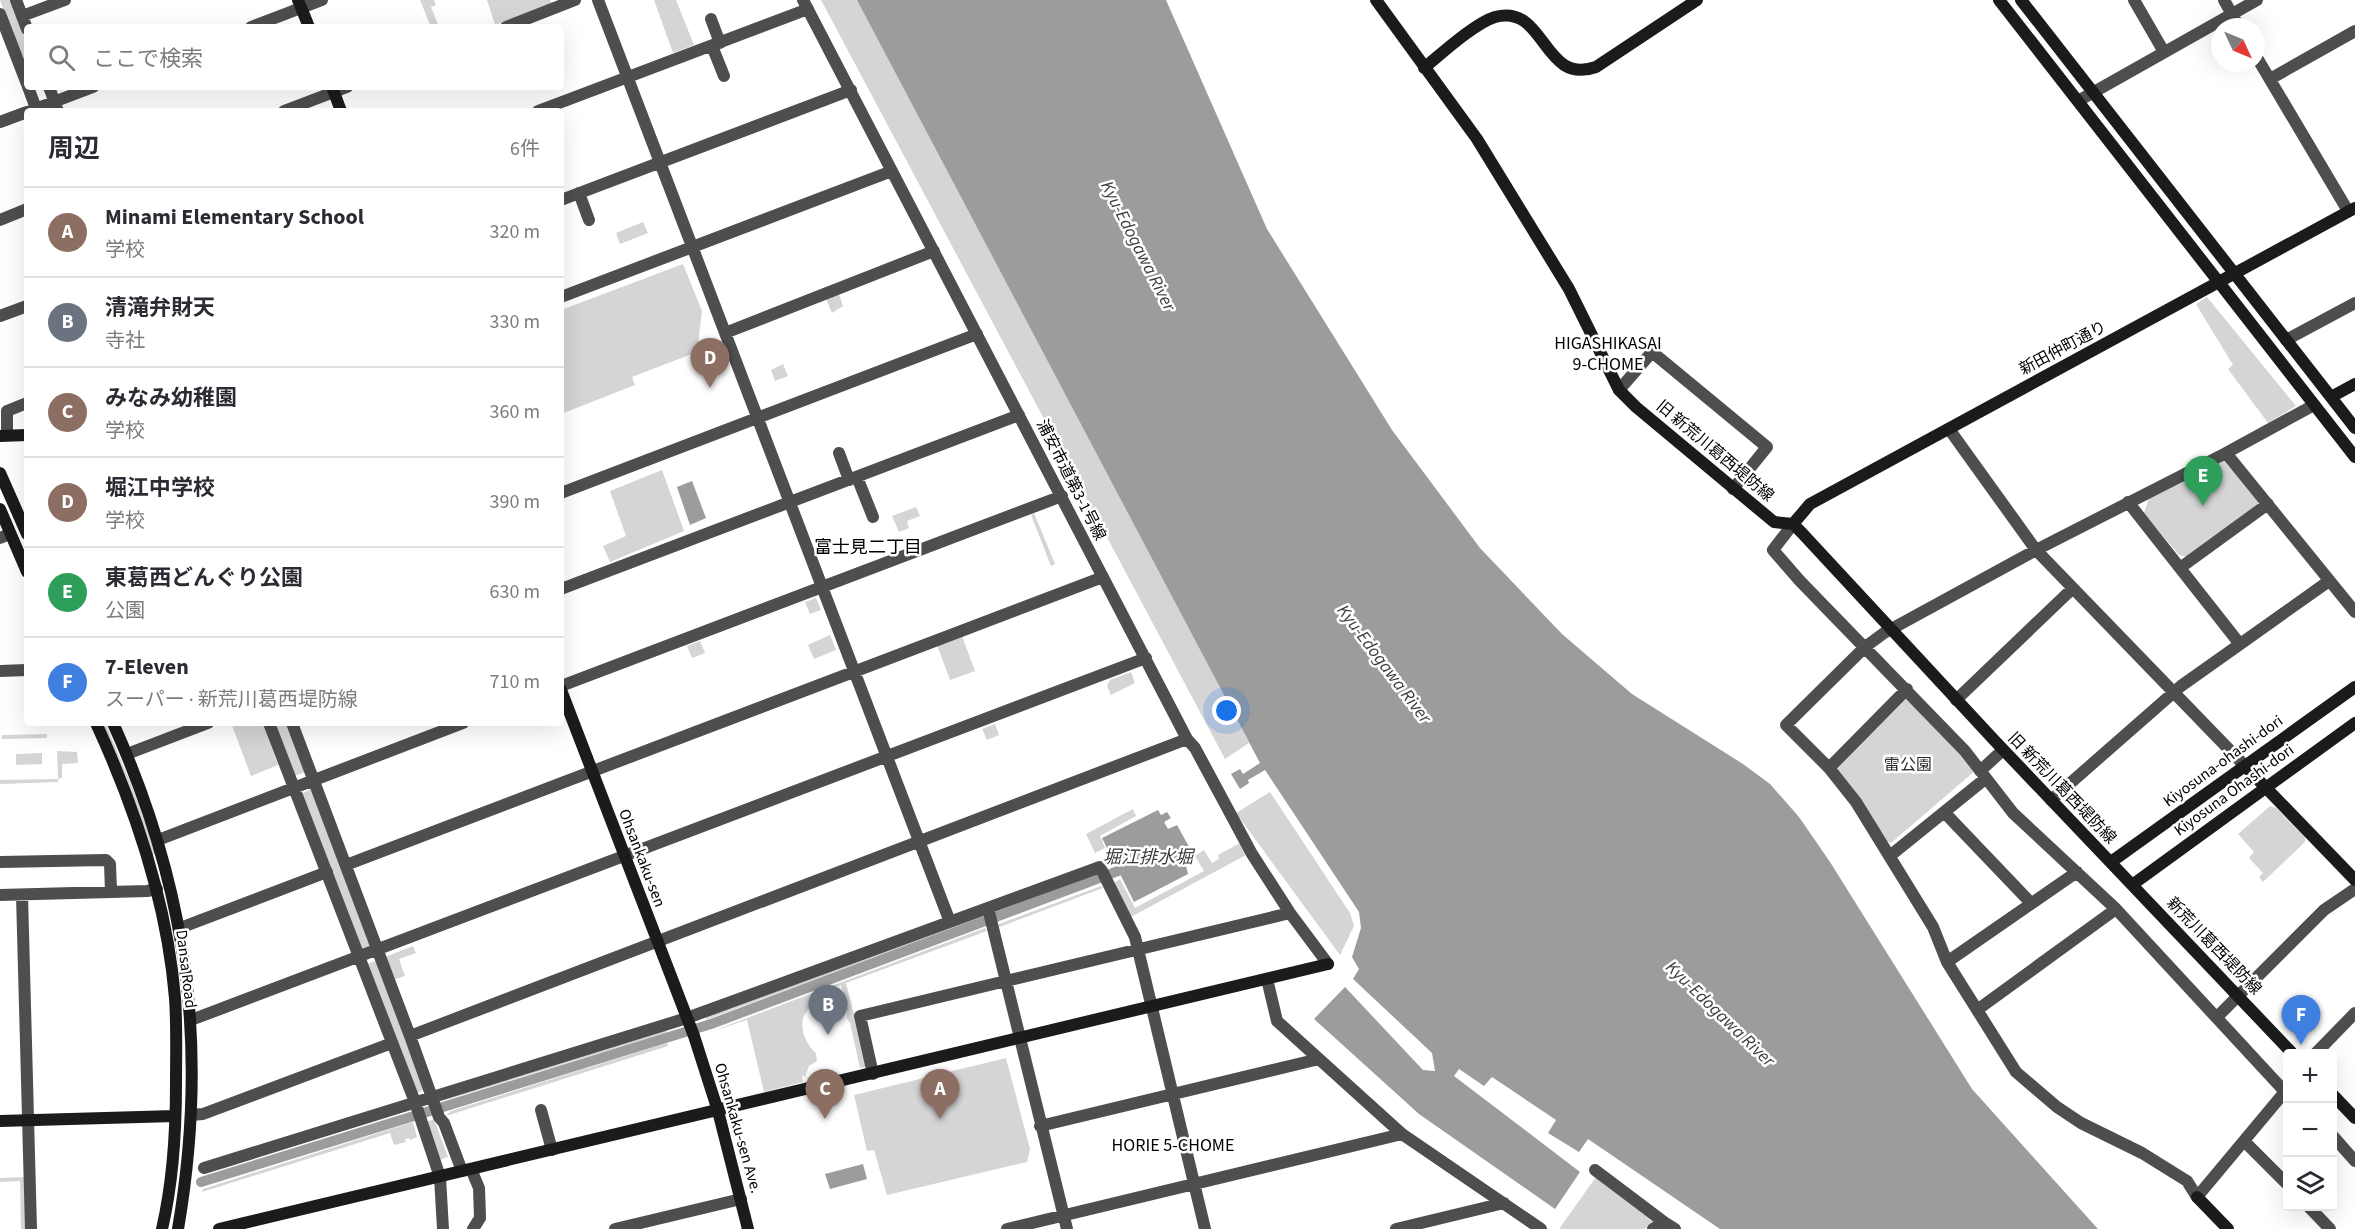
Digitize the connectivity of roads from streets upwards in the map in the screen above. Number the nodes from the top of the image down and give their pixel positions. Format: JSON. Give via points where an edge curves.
{"nodes":[{"id":1,"x":16,"y":0,"type":"edge"},
{"id":2,"x":65,"y":0,"type":"edge"},
{"id":3,"x":322,"y":0,"type":"edge"},
{"id":4,"x":575,"y":0,"type":"edge"},
{"id":5,"x":598,"y":0,"type":"edge"},
{"id":6,"x":1376,"y":0,"type":"edge"},
{"id":7,"x":1697,"y":0,"type":"edge"},
{"id":8,"x":1999,"y":0,"type":"edge"},
{"id":9,"x":2021,"y":0,"type":"edge"},
{"id":10,"x":2134,"y":0,"type":"edge"},
{"id":11,"x":2224,"y":0,"type":"edge"},
{"id":12,"x":2257,"y":0,"type":"edge"},
{"id":13,"x":300,"y":4,"type":"edge"},
{"id":14,"x":806,"y":4,"type":"edge"},
{"id":15,"x":2232,"y":14,"type":"junction"},
{"id":16,"x":22,"y":16,"type":"junction"},
{"id":17,"x":2234,"y":18,"type":"edge"},
{"id":18,"x":711,"y":19,"type":"dead end"},
{"id":19,"x":1,"y":21,"type":"edge"},
{"id":20,"x":25,"y":24,"type":"edge"},
{"id":21,"x":257,"y":24,"type":"edge"},
{"id":22,"x":308,"y":24,"type":"edge"},
{"id":23,"x":514,"y":24,"type":"edge"},
{"id":24,"x":2355,"y":31,"type":"edge"},
{"id":25,"x":716,"y":45,"type":"junction"},
{"id":26,"x":2164,"y":52,"type":"junction"},
{"id":27,"x":1424,"y":68,"type":"junction"},
{"id":28,"x":2265,"y":71,"type":"edge"},
{"id":29,"x":24,"y":76,"type":"edge"},
{"id":30,"x":724,"y":76,"type":"dead end"},
{"id":31,"x":628,"y":77,"type":"junction"},
{"id":32,"x":2270,"y":79,"type":"junction"},
{"id":33,"x":29,"y":90,"type":"edge"},
{"id":34,"x":50,"y":90,"type":"edge"},
{"id":35,"x":87,"y":90,"type":"edge"},
{"id":36,"x":333,"y":90,"type":"edge"},
{"id":37,"x":851,"y":90,"type":"junction"},
{"id":38,"x":2092,"y":92,"type":"junction"},
{"id":39,"x":2078,"y":101,"type":"junction"},
{"id":40,"x":57,"y":106,"type":"edge"},
{"id":41,"x":32,"y":108,"type":"edge"},
{"id":42,"x":291,"y":108,"type":"edge"},
{"id":43,"x":340,"y":108,"type":"edge"},
{"id":44,"x":546,"y":108,"type":"edge"},
{"id":45,"x":24,"y":114,"type":"edge"},
{"id":46,"x":0,"y":122,"type":"edge"},
{"id":47,"x":660,"y":162,"type":"junction"},
{"id":48,"x":892,"y":171,"type":"junction"},
{"id":49,"x":579,"y":193,"type":"junction"},
{"id":50,"x":564,"y":199,"type":"edge"},
{"id":51,"x":24,"y":210,"type":"edge"},
{"id":52,"x":2351,"y":210,"type":"edge"},
{"id":53,"x":0,"y":219,"type":"edge"},
{"id":54,"x":589,"y":220,"type":"dead end"},
{"id":55,"x":692,"y":247,"type":"junction"},
{"id":56,"x":934,"y":252,"type":"junction"},
{"id":57,"x":2234,"y":272,"type":"junction"},
{"id":58,"x":2218,"y":281,"type":"junction"},
{"id":59,"x":564,"y":296,"type":"edge"},
{"id":60,"x":2355,"y":303,"type":"edge"},
{"id":61,"x":24,"y":307,"type":"edge"},
{"id":62,"x":0,"y":316,"type":"edge"},
{"id":63,"x":725,"y":333,"type":"junction"},
{"id":64,"x":977,"y":333,"type":"junction"},
{"id":65,"x":2286,"y":340,"type":"junction"},
{"id":66,"x":2355,"y":384,"type":"edge"},
{"id":67,"x":1619,"y":390,"type":"junction"},
{"id":68,"x":2331,"y":397,"type":"junction"},
{"id":69,"x":24,"y":404,"type":"edge"},
{"id":70,"x":2314,"y":405,"type":"junction"},
{"id":71,"x":1019,"y":415,"type":"junction"},
{"id":72,"x":757,"y":418,"type":"junction"},
{"id":73,"x":2355,"y":428,"type":"edge"},
{"id":74,"x":1949,"y":429,"type":"junction"},
{"id":75,"x":3,"y":435,"type":"edge"},
{"id":76,"x":24,"y":435,"type":"edge"},
{"id":77,"x":839,"y":453,"type":"dead end"},
{"id":78,"x":2226,"y":453,"type":"junction"},
{"id":79,"x":2355,"y":457,"type":"edge"},
{"id":80,"x":0,"y":473,"type":"edge"},
{"id":81,"x":853,"y":478,"type":"junction"},
{"id":82,"x":1733,"y":489,"type":"junction"},
{"id":83,"x":564,"y":492,"type":"edge"},
{"id":84,"x":1062,"y":496,"type":"junction"},
{"id":85,"x":791,"y":502,"type":"junction"},
{"id":86,"x":2128,"y":502,"type":"junction"},
{"id":87,"x":2268,"y":504,"type":"junction"},
{"id":88,"x":0,"y":508,"type":"edge"},
{"id":89,"x":873,"y":517,"type":"dead end"},
{"id":90,"x":1793,"y":524,"type":"junction"},
{"id":91,"x":24,"y":527,"type":"edge"},
{"id":92,"x":5,"y":536,"type":"edge"},
{"id":93,"x":2036,"y":550,"type":"junction"},
{"id":94,"x":24,"y":567,"type":"edge"},
{"id":95,"x":2180,"y":568,"type":"junction"},
{"id":96,"x":1103,"y":577,"type":"junction"},
{"id":97,"x":2329,"y":580,"type":"junction"},
{"id":98,"x":821,"y":587,"type":"junction"},
{"id":99,"x":564,"y":588,"type":"edge"},
{"id":100,"x":2072,"y":589,"type":"junction"},
{"id":101,"x":2355,"y":612,"type":"edge"},
{"id":102,"x":1890,"y":630,"type":"junction"},
{"id":103,"x":2240,"y":643,"type":"junction"},
{"id":104,"x":1865,"y":648,"type":"junction"},
{"id":105,"x":1146,"y":658,"type":"junction"},
{"id":106,"x":24,"y":670,"type":"edge"},
{"id":107,"x":0,"y":671,"type":"edge"},
{"id":108,"x":855,"y":671,"type":"junction"},
{"id":109,"x":564,"y":687,"type":"edge"},
{"id":110,"x":2355,"y":687,"type":"edge"},
{"id":111,"x":1907,"y":689,"type":"junction"},
{"id":112,"x":2173,"y":692,"type":"junction"},
{"id":113,"x":564,"y":696,"type":"edge"},
{"id":114,"x":1956,"y":700,"type":"junction"},
{"id":115,"x":2355,"y":723,"type":"edge"},
{"id":116,"x":97,"y":726,"type":"edge"},
{"id":117,"x":114,"y":726,"type":"edge"},
{"id":118,"x":200,"y":726,"type":"edge"},
{"id":119,"x":270,"y":726,"type":"edge"},
{"id":120,"x":293,"y":726,"type":"edge"},
{"id":121,"x":455,"y":726,"type":"edge"},
{"id":122,"x":1187,"y":739,"type":"junction"},
{"id":123,"x":2003,"y":750,"type":"junction"},
{"id":124,"x":127,"y":754,"type":"junction"},
{"id":125,"x":887,"y":756,"type":"junction"},
{"id":126,"x":2245,"y":766,"type":"junction"},
{"id":127,"x":1829,"y":768,"type":"junction"},
{"id":128,"x":592,"y":771,"type":"junction"},
{"id":129,"x":1982,"y":775,"type":"junction"},
{"id":130,"x":313,"y":780,"type":"junction"},
{"id":131,"x":295,"y":787,"type":"junction"},
{"id":132,"x":2265,"y":787,"type":"junction"},
{"id":133,"x":2051,"y":800,"type":"junction"},
{"id":134,"x":1944,"y":812,"type":"junction"},
{"id":135,"x":158,"y":840,"type":"junction"},
{"id":136,"x":920,"y":841,"type":"junction"},
{"id":137,"x":1890,"y":855,"type":"junction"},
{"id":138,"x":624,"y":857,"type":"junction"},
{"id":139,"x":0,"y":862,"type":"edge"},
{"id":140,"x":2111,"y":862,"type":"junction"},
{"id":141,"x":346,"y":865,"type":"junction"},
{"id":142,"x":327,"y":872,"type":"junction"},
{"id":143,"x":2077,"y":872,"type":"junction"},
{"id":144,"x":2355,"y":880,"type":"edge"},
{"id":145,"x":2132,"y":885,"type":"junction"},
{"id":146,"x":157,"y":889,"type":"junction"},
{"id":147,"x":2355,"y":890,"type":"edge"},
{"id":148,"x":111,"y":892,"type":"junction"},
{"id":149,"x":0,"y":895,"type":"edge"},
{"id":150,"x":22,"y":895,"type":"junction"},
{"id":151,"x":2031,"y":903,"type":"junction"},
{"id":152,"x":988,"y":908,"type":"junction"},
{"id":153,"x":2116,"y":909,"type":"junction"},
{"id":154,"x":1290,"y":913,"type":"junction"},
{"id":155,"x":950,"y":922,"type":"junction"},
{"id":156,"x":180,"y":928,"type":"junction"},
{"id":157,"x":656,"y":941,"type":"junction"},
{"id":158,"x":1138,"y":949,"type":"junction"},
{"id":159,"x":377,"y":950,"type":"junction"},
{"id":160,"x":359,"y":957,"type":"junction"},
{"id":161,"x":1947,"y":963,"type":"junction"},
{"id":162,"x":1267,"y":979,"type":"junction"},
{"id":163,"x":1007,"y":981,"type":"junction"},
{"id":164,"x":2238,"y":996,"type":"junction"},
{"id":165,"x":1151,"y":1007,"type":"junction"},
{"id":166,"x":1977,"y":1010,"type":"junction"},
{"id":167,"x":2355,"y":1013,"type":"edge"},
{"id":168,"x":2217,"y":1017,"type":"junction"},
{"id":169,"x":191,"y":1020,"type":"junction"},
{"id":170,"x":690,"y":1026,"type":"junction"},
{"id":171,"x":410,"y":1036,"type":"junction"},
{"id":172,"x":1020,"y":1038,"type":"junction"},
{"id":173,"x":392,"y":1043,"type":"junction"},
{"id":174,"x":2289,"y":1049,"type":"edge"},
{"id":175,"x":2319,"y":1049,"type":"edge"},
{"id":176,"x":1319,"y":1059,"type":"junction"},
{"id":177,"x":873,"y":1074,"type":"junction"},
{"id":178,"x":2283,"y":1089,"type":"edge"},
{"id":179,"x":1172,"y":1094,"type":"junction"},
{"id":180,"x":2283,"y":1096,"type":"edge"},
{"id":181,"x":2337,"y":1098,"type":"edge"},
{"id":182,"x":434,"y":1099,"type":"junction"},
{"id":183,"x":416,"y":1104,"type":"junction"},
{"id":184,"x":541,"y":1110,"type":"dead end"},
{"id":185,"x":718,"y":1111,"type":"junction"},
{"id":186,"x":2353,"y":1111,"type":"edge"},
{"id":187,"x":191,"y":1115,"type":"junction"},
{"id":188,"x":176,"y":1116,"type":"junction"},
{"id":189,"x":0,"y":1120,"type":"edge"},
{"id":190,"x":27,"y":1120,"type":"junction"},
{"id":191,"x":1040,"y":1126,"type":"junction"},
{"id":192,"x":1402,"y":1134,"type":"junction"},
{"id":193,"x":2244,"y":1141,"type":"junction"},
{"id":194,"x":2337,"y":1141,"type":"edge"},
{"id":195,"x":552,"y":1150,"type":"junction"},
{"id":196,"x":2355,"y":1161,"type":"edge"},
{"id":197,"x":204,"y":1168,"type":"dead end"},
{"id":198,"x":467,"y":1170,"type":"junction"},
{"id":199,"x":1595,"y":1170,"type":"dead end"},
{"id":200,"x":440,"y":1177,"type":"junction"},
{"id":201,"x":2283,"y":1180,"type":"edge"},
{"id":202,"x":1194,"y":1184,"type":"junction"},
{"id":203,"x":2196,"y":1197,"type":"junction"},
{"id":204,"x":741,"y":1199,"type":"junction"},
{"id":205,"x":1504,"y":1203,"type":"junction"},
{"id":206,"x":2313,"y":1211,"type":"edge"},
{"id":207,"x":1064,"y":1216,"type":"junction"},
{"id":208,"x":1670,"y":1225,"type":"edge"},
{"id":209,"x":242,"y":1226,"type":"edge"},
{"id":210,"x":32,"y":1229,"type":"edge"},
{"id":211,"x":162,"y":1229,"type":"edge"},
{"id":212,"x":178,"y":1229,"type":"edge"},
{"id":213,"x":219,"y":1229,"type":"edge"},
{"id":214,"x":443,"y":1229,"type":"edge"},
{"id":215,"x":473,"y":1229,"type":"edge"},
{"id":216,"x":615,"y":1229,"type":"edge"},
{"id":217,"x":748,"y":1229,"type":"edge"},
{"id":218,"x":1006,"y":1229,"type":"edge"},
{"id":219,"x":1067,"y":1229,"type":"edge"},
{"id":220,"x":1205,"y":1229,"type":"edge"},
{"id":221,"x":1396,"y":1229,"type":"edge"},
{"id":222,"x":1541,"y":1229,"type":"edge"},
{"id":223,"x":1653,"y":1229,"type":"edge"},
{"id":224,"x":2228,"y":1229,"type":"edge"},
{"id":225,"x":2330,"y":1229,"type":"edge"}],
"edges":[{"from":1,"to":16,"type":"street"},
{"from":2,"to":16,"type":"street"},
{"from":3,"to":13,"type":"street"},
{"from":4,"to":23,"type":"street"},
{"from":5,"to":31,"type":"street"},
{"from":6,"to":27,"type":"street","name":"旧 新荒川葛西堤防線"},
{"from":7,"to":27,"type":"street","via":[[1584,71],[1566,68],[1531,25],[1508,16],[1478,27]]},
{"from":8,"to":39,"type":"street"},
{"from":9,"to":38,"type":"street"},
{"from":10,"to":26,"type":"street"},
{"from":11,"to":15,"type":"street"},
{"from":12,"to":15,"type":"street"},
{"from":13,"to":21,"type":"street"},
{"from":13,"to":22,"type":"street"},
{"from":14,"to":25,"type":"street"},
{"from":14,"to":37,"type":"street","name":"浦安市道第3-1号線"},
{"from":15,"to":17,"type":"street"},
{"from":15,"to":26,"type":"street"},
{"from":16,"to":20,"type":"street"},
{"from":18,"to":25,"type":"street"},
{"from":19,"to":29,"type":"street"},
{"from":24,"to":32,"type":"street"},
{"from":25,"to":30,"type":"street"},
{"from":25,"to":31,"type":"street"},
{"from":26,"to":38,"type":"street"},
{"from":27,"to":67,"type":"street","name":"旧 新荒川葛西堤防線","via":[[1477,139],[1569,289]]},
{"from":28,"to":32,"type":"street"},
{"from":31,"to":44,"type":"street"},
{"from":31,"to":47,"type":"street"},
{"from":32,"to":52,"type":"street"},
{"from":33,"to":41,"type":"street"},
{"from":34,"to":40,"type":"street"},
{"from":35,"to":40,"type":"street"},
{"from":36,"to":42,"type":"street"},
{"from":36,"to":43,"type":"street"},
{"from":37,"to":47,"type":"street"},
{"from":37,"to":48,"type":"street","name":"浦安市道第3-1号線"},
{"from":38,"to":39,"type":"street"},
{"from":38,"to":57,"type":"street"},
{"from":39,"to":58,"type":"street"},
{"from":45,"to":46,"type":"street"},
{"from":47,"to":49,"type":"street"},
{"from":47,"to":55,"type":"street"},
{"from":48,"to":55,"type":"street"},
{"from":48,"to":56,"type":"street","name":"浦安市道第3-1号線"},
{"from":49,"to":50,"type":"street"},
{"from":49,"to":54,"type":"street"},
{"from":51,"to":53,"type":"street"},
{"from":52,"to":57,"type":"street","name":"新田仲町通り"},
{"from":55,"to":59,"type":"street"},
{"from":55,"to":63,"type":"street"},
{"from":56,"to":63,"type":"street"},
{"from":56,"to":64,"type":"street","name":"浦安市道第3-1号線"},
{"from":57,"to":58,"type":"street","name":"新田仲町通り"},
{"from":57,"to":65,"type":"street"},
{"from":58,"to":70,"type":"street"},
{"from":58,"to":74,"type":"street","name":"新田仲町通り"},
{"from":60,"to":65,"type":"street"},
{"from":61,"to":62,"type":"street"},
{"from":63,"to":72,"type":"street"},
{"from":64,"to":71,"type":"street","name":"浦安市道第3-1号線"},
{"from":64,"to":72,"type":"street"},
{"from":65,"to":68,"type":"street"},
{"from":66,"to":68,"type":"street"},
{"from":67,"to":82,"type":"street","name":"旧 新荒川葛西堤防線"},
{"from":67,"to":82,"type":"street","via":[[1652,351],[1767,447]]},
{"from":68,"to":73,"type":"street"},
{"from":69,"to":75,"type":"street","via":[[7,411]]},
{"from":70,"to":78,"type":"street"},
{"from":70,"to":79,"type":"street"},
{"from":71,"to":81,"type":"street"},
{"from":71,"to":84,"type":"street","name":"浦安市道第3-1号線"},
{"from":72,"to":83,"type":"street"},
{"from":72,"to":85,"type":"street"},
{"from":74,"to":90,"type":"street","name":"新田仲町通り","via":[[1810,504]]},
{"from":74,"to":93,"type":"street"},
{"from":75,"to":76,"type":"street"},
{"from":77,"to":81,"type":"street"},
{"from":78,"to":86,"type":"street"},
{"from":78,"to":87,"type":"street"},
{"from":80,"to":91,"type":"street"},
{"from":81,"to":85,"type":"street"},
{"from":81,"to":89,"type":"street"},
{"from":82,"to":90,"type":"street","name":"旧 新荒川葛西堤防線","via":[[1774,522]]},
{"from":84,"to":96,"type":"street","name":"浦安市道第3-1号線"},
{"from":84,"to":98,"type":"street"},
{"from":85,"to":98,"type":"street"},
{"from":85,"to":99,"type":"street"},
{"from":86,"to":93,"type":"street"},
{"from":86,"to":95,"type":"street"},
{"from":87,"to":95,"type":"street"},
{"from":87,"to":97,"type":"street"},
{"from":88,"to":92,"type":"street"},
{"from":90,"to":102,"type":"street","name":"旧 新荒川葛西堤防線"},
{"from":90,"to":104,"type":"street","via":[[1773,550]]},
{"from":92,"to":94,"type":"street"},
{"from":93,"to":100,"type":"street"},
{"from":93,"to":102,"type":"street"},
{"from":95,"to":103,"type":"street"},
{"from":96,"to":105,"type":"street","name":"浦安市道第3-1号線"},
{"from":96,"to":108,"type":"street"},
{"from":97,"to":101,"type":"street"},
{"from":97,"to":103,"type":"street"},
{"from":98,"to":108,"type":"street"},
{"from":98,"to":109,"type":"street"},
{"from":100,"to":112,"type":"street"},
{"from":100,"to":114,"type":"street"},
{"from":102,"to":104,"type":"street"},
{"from":102,"to":114,"type":"street","name":"旧 新荒川葛西堤防線"},
{"from":103,"to":112,"type":"street"},
{"from":104,"to":111,"type":"street"},
{"from":104,"to":127,"type":"street","via":[[1786,725]]},
{"from":105,"to":122,"type":"street","name":"浦安市道第3-1号線"},
{"from":105,"to":125,"type":"street"},
{"from":106,"to":107,"type":"street"},
{"from":108,"to":125,"type":"street"},
{"from":108,"to":128,"type":"street"},
{"from":110,"to":126,"type":"street","name":"Kiyosuna-ohashi-dori"},
{"from":111,"to":127,"type":"street"},
{"from":111,"to":129,"type":"street"},
{"from":112,"to":126,"type":"street"},
{"from":112,"to":133,"type":"street"},
{"from":113,"to":128,"type":"street","name":"Ohsankaku-sen"},
{"from":114,"to":123,"type":"street","name":"旧 新荒川葛西堤防線"},
{"from":115,"to":132,"type":"street","name":"Kiyosuna Ohashi-dori"},
{"from":116,"to":146,"type":"street","name":"Dansa Road","via":[[131,807]]},
{"from":117,"to":124,"type":"street","name":"Dansa Road"},
{"from":118,"to":124,"type":"street"},
{"from":119,"to":131,"type":"street"},
{"from":120,"to":130,"type":"street"},
{"from":121,"to":130,"type":"street"},
{"from":122,"to":136,"type":"street"},
{"from":122,"to":154,"type":"street","name":"浦安市道第3-1号線"},
{"from":123,"to":129,"type":"street"},
{"from":123,"to":133,"type":"street","name":"旧 新荒川葛西堤防線"},
{"from":124,"to":135,"type":"street","name":"Dansa Road"},
{"from":125,"to":136,"type":"street"},
{"from":125,"to":138,"type":"street"},
{"from":126,"to":132,"type":"street"},
{"from":126,"to":140,"type":"street","name":"Kiyosuna-ohashi-dori"},
{"from":127,"to":137,"type":"street"},
{"from":128,"to":138,"type":"street","name":"Ohsankaku-sen"},
{"from":128,"to":141,"type":"street"},
{"from":129,"to":134,"type":"street"},
{"from":129,"to":143,"type":"street","via":[[2013,813]]},
{"from":130,"to":131,"type":"street"},
{"from":130,"to":141,"type":"street"},
{"from":131,"to":135,"type":"street"},
{"from":131,"to":142,"type":"street"},
{"from":132,"to":144,"type":"street"},
{"from":132,"to":145,"type":"street","name":"Kiyosuna Ohashi-dori"},
{"from":133,"to":140,"type":"street","name":"旧 新荒川葛西堤防線"},
{"from":134,"to":137,"type":"street"},
{"from":134,"to":151,"type":"street"},
{"from":135,"to":156,"type":"street","name":"Dansa Road"},
{"from":136,"to":155,"type":"street"},
{"from":136,"to":157,"type":"street"},
{"from":137,"to":161,"type":"street","via":[[1932,927]]},
{"from":138,"to":157,"type":"street","name":"Ohsankaku-sen"},
{"from":138,"to":159,"type":"street"},
{"from":139,"to":148,"type":"street","via":[[106,860],[110,864]]},
{"from":140,"to":145,"type":"street","name":"新荒川葛西堤防線"},
{"from":141,"to":159,"type":"street"},
{"from":142,"to":156,"type":"street"},
{"from":142,"to":160,"type":"street"},
{"from":143,"to":151,"type":"street"},
{"from":143,"to":153,"type":"street"},
{"from":145,"to":164,"type":"street","name":"新荒川葛西堤防線"},
{"from":146,"to":148,"type":"street"},
{"from":146,"to":188,"type":"street","name":"Dansa Road","via":[[175,998]]},
{"from":147,"to":164,"type":"street","via":[[2324,910]]},
{"from":148,"to":150,"type":"street"},
{"from":149,"to":150,"type":"street"},
{"from":150,"to":190,"type":"street"},
{"from":151,"to":161,"type":"street"},
{"from":152,"to":155,"type":"street"},
{"from":152,"to":158,"type":"street","via":[[1100,867]]},
{"from":152,"to":163,"type":"street"},
{"from":153,"to":166,"type":"street"},
{"from":153,"to":168,"type":"street"},
{"from":154,"to":158,"type":"street"},
{"from":154,"to":162,"type":"street","name":"浦安市道第3-1号線","via":[[1328,964]]},
{"from":155,"to":170,"type":"street"},
{"from":156,"to":169,"type":"street","name":"Dansa Road"},
{"from":157,"to":170,"type":"street","name":"Ohsankaku-sen"},
{"from":157,"to":171,"type":"street"},
{"from":158,"to":163,"type":"street"},
{"from":158,"to":165,"type":"street"},
{"from":159,"to":160,"type":"street"},
{"from":159,"to":171,"type":"street"},
{"from":160,"to":169,"type":"street"},
{"from":160,"to":173,"type":"street"},
{"from":161,"to":166,"type":"street"},
{"from":162,"to":165,"type":"street"},
{"from":162,"to":176,"type":"street","via":[[1277,1021]]},
{"from":163,"to":172,"type":"street"},
{"from":163,"to":177,"type":"street","via":[[860,1016]]},
{"from":164,"to":168,"type":"street"},
{"from":164,"to":174,"type":"street","name":"新荒川葛西堤防線"},
{"from":165,"to":172,"type":"street"},
{"from":165,"to":179,"type":"street"},
{"from":166,"to":203,"type":"street","via":[[2016,1072],[2035,1089],[2081,1123],[2187,1181]]},
{"from":167,"to":175,"type":"street"},
{"from":168,"to":178,"type":"street"},
{"from":169,"to":187,"type":"street","name":"Dansa Road"},
{"from":170,"to":182,"type":"street"},
{"from":170,"to":185,"type":"street","name":"Ohsankaku-sen Ave."},
{"from":171,"to":182,"type":"street"},
{"from":172,"to":177,"type":"street"},
{"from":172,"to":191,"type":"street"},
{"from":173,"to":183,"type":"street"},
{"from":173,"to":187,"type":"street","via":[[203,1114]]},
{"from":176,"to":179,"type":"street"},
{"from":176,"to":192,"type":"street"},
{"from":177,"to":185,"type":"street"},
{"from":179,"to":191,"type":"street"},
{"from":179,"to":202,"type":"street"},
{"from":180,"to":193,"type":"street"},
{"from":181,"to":186,"type":"street"},
{"from":182,"to":183,"type":"street"},
{"from":182,"to":198,"type":"street","via":[[439,1117]]},
{"from":183,"to":197,"type":"street"},
{"from":183,"to":200,"type":"street"},
{"from":184,"to":195,"type":"street"},
{"from":185,"to":195,"type":"street"},
{"from":185,"to":204,"type":"street","name":"Ohsankaku-sen Ave."},
{"from":187,"to":212,"type":"street","name":"Dansa Road"},
{"from":188,"to":190,"type":"street"},
{"from":188,"to":211,"type":"street","name":"Dansa Road","via":[[168,1206]]},
{"from":189,"to":190,"type":"street"},
{"from":190,"to":210,"type":"street"},
{"from":191,"to":207,"type":"street"},
{"from":192,"to":202,"type":"street"},
{"from":192,"to":205,"type":"street"},
{"from":193,"to":201,"type":"street"},
{"from":193,"to":203,"type":"street"},
{"from":194,"to":196,"type":"street"},
{"from":195,"to":198,"type":"street"},
{"from":198,"to":200,"type":"street"},
{"from":198,"to":215,"type":"street","via":[[479,1188],[480,1218]]},
{"from":199,"to":208,"type":"street"},
{"from":200,"to":209,"type":"street"},
{"from":200,"to":214,"type":"street"},
{"from":202,"to":207,"type":"street"},
{"from":202,"to":220,"type":"street"},
{"from":203,"to":224,"type":"street"},
{"from":204,"to":216,"type":"street"},
{"from":204,"to":217,"type":"street","name":"Ohsankaku-sen Ave."},
{"from":205,"to":221,"type":"street"},
{"from":205,"to":222,"type":"street"},
{"from":206,"to":225,"type":"street"},
{"from":207,"to":218,"type":"street"},
{"from":207,"to":219,"type":"street"},
{"from":208,"to":223,"type":"street"},
{"from":209,"to":213,"type":"street"}]}
